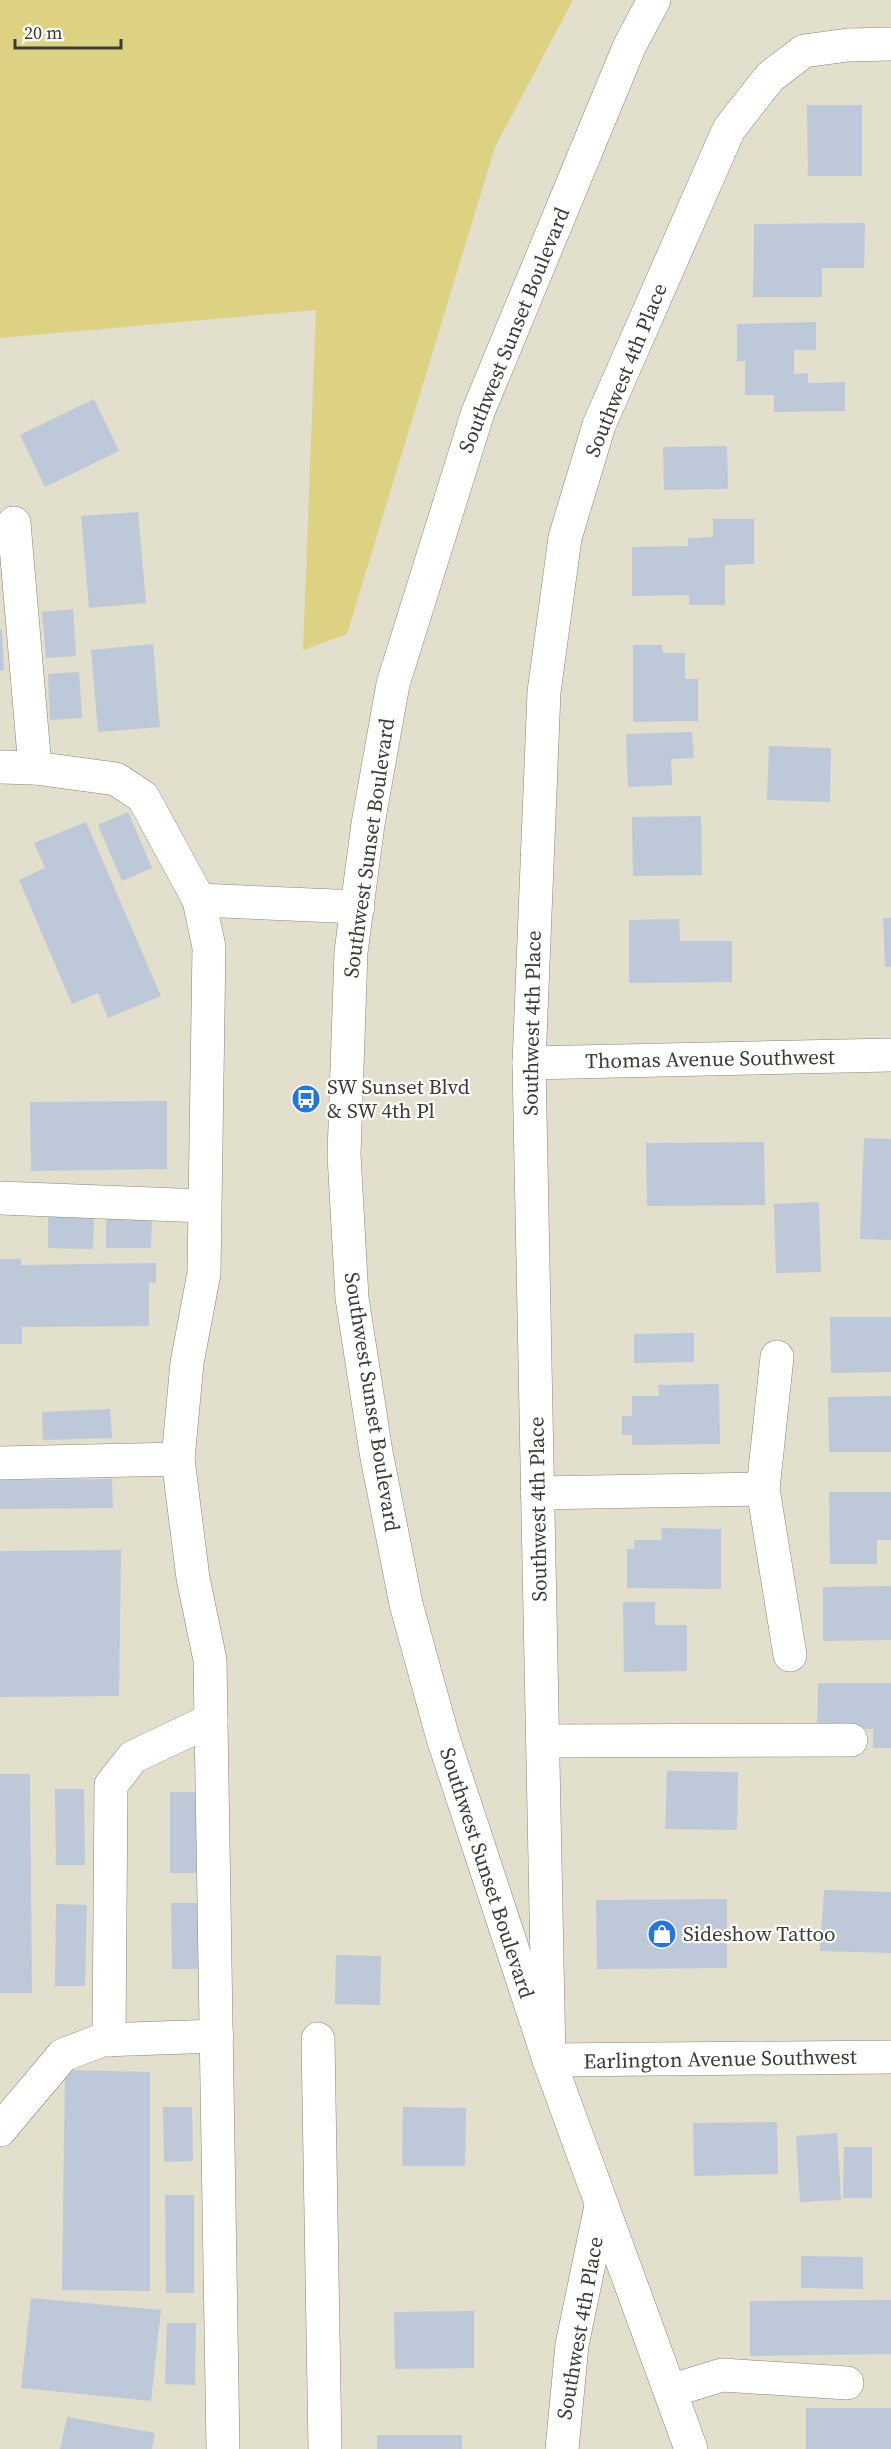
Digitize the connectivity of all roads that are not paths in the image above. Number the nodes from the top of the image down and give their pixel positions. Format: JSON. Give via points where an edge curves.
{"nodes":[{"id":1,"x":654,"y":0,"type":"edge"},
{"id":2,"x":891,"y":44,"type":"edge"},
{"id":3,"x":14,"y":523,"type":"dead end"},
{"id":4,"x":0,"y":767,"type":"edge"},
{"id":5,"x":35,"y":768,"type":"junction"},
{"id":6,"x":199,"y":900,"type":"junction"},
{"id":7,"x":358,"y":907,"type":"junction"},
{"id":8,"x":891,"y":1055,"type":"edge"},
{"id":9,"x":529,"y":1063,"type":"junction"},
{"id":10,"x":0,"y":1198,"type":"edge"},
{"id":11,"x":204,"y":1206,"type":"junction"},
{"id":12,"x":777,"y":1358,"type":"dead end"},
{"id":13,"x":178,"y":1459,"type":"junction"},
{"id":14,"x":0,"y":1463,"type":"edge"},
{"id":15,"x":762,"y":1489,"type":"junction"},
{"id":16,"x":537,"y":1493,"type":"junction"},
{"id":17,"x":790,"y":1655,"type":"dead end"},
{"id":18,"x":212,"y":1720,"type":"junction"},
{"id":19,"x":851,"y":1740,"type":"dead end"},
{"id":20,"x":543,"y":1741,"type":"junction"},
{"id":21,"x":217,"y":2036,"type":"junction"},
{"id":22,"x":318,"y":2039,"type":"dead end"},
{"id":23,"x":109,"y":2040,"type":"junction"},
{"id":24,"x":891,"y":2057,"type":"edge"},
{"id":25,"x":549,"y":2060,"type":"junction"},
{"id":26,"x":0,"y":2130,"type":"edge"},
{"id":27,"x":601,"y":2206,"type":"junction"},
{"id":28,"x":847,"y":2383,"type":"dead end"},
{"id":29,"x":670,"y":2391,"type":"junction"},
{"id":30,"x":223,"y":2449,"type":"edge"},
{"id":31,"x":325,"y":2449,"type":"edge"},
{"id":32,"x":561,"y":2449,"type":"edge"},
{"id":33,"x":691,"y":2449,"type":"edge"}],
"edges":[{"from":1,"to":7,"type":"street","name":"Southwest Sunset Boulevard","via":[[630,45],[478,412],[393,684]]},
{"from":2,"to":9,"type":"street","name":"Southwest 4th Place","via":[[804,51],[770,77],[729,129],[599,425],[565,538],[544,692]]},
{"from":3,"to":5,"type":"street"},
{"from":4,"to":5,"type":"street"},
{"from":5,"to":6,"type":"street","via":[[116,779],[143,797]]},
{"from":6,"to":7,"type":"street"},
{"from":6,"to":11,"type":"street","via":[[208,947]]},
{"from":7,"to":25,"type":"street","name":"Southwest Sunset Boulevard","via":[[351,952],[344,1155],[351,1298],[376,1452],[406,1604],[443,1738]]},
{"from":8,"to":9,"type":"street","name":"Thomas Avenue Southwest"},
{"from":9,"to":16,"type":"street","name":"Southwest 4th Place"},
{"from":10,"to":11,"type":"street"},
{"from":11,"to":13,"type":"street","via":[[204,1273],[187,1363]]},
{"from":12,"to":15,"type":"street"},
{"from":13,"to":14,"type":"street"},
{"from":13,"to":18,"type":"street","via":[[193,1578],[210,1660]]},
{"from":15,"to":16,"type":"street"},
{"from":15,"to":17,"type":"street"},
{"from":16,"to":20,"type":"street","name":"Southwest 4th Place"},
{"from":18,"to":21,"type":"street"},
{"from":18,"to":23,"type":"street","via":[[133,1756],[111,1785]]},
{"from":19,"to":20,"type":"street"},
{"from":20,"to":25,"type":"street","name":"Southwest 4th Place"},
{"from":21,"to":23,"type":"street"},
{"from":21,"to":30,"type":"street"},
{"from":22,"to":31,"type":"street"},
{"from":23,"to":26,"type":"street","via":[[63,2055]]},
{"from":24,"to":25,"type":"street","name":"Earlington Avenue Southwest"},
{"from":25,"to":27,"type":"street","name":"Southwest Sunset Boulevard"},
{"from":27,"to":29,"type":"street","name":"Southwest Sunset Boulevard"},
{"from":27,"to":32,"type":"street","name":"Southwest 4th Place","via":[[572,2345]]},
{"from":28,"to":29,"type":"street","via":[[722,2375]]},
{"from":29,"to":33,"type":"street","name":"Southwest Sunset Boulevard"}]}
